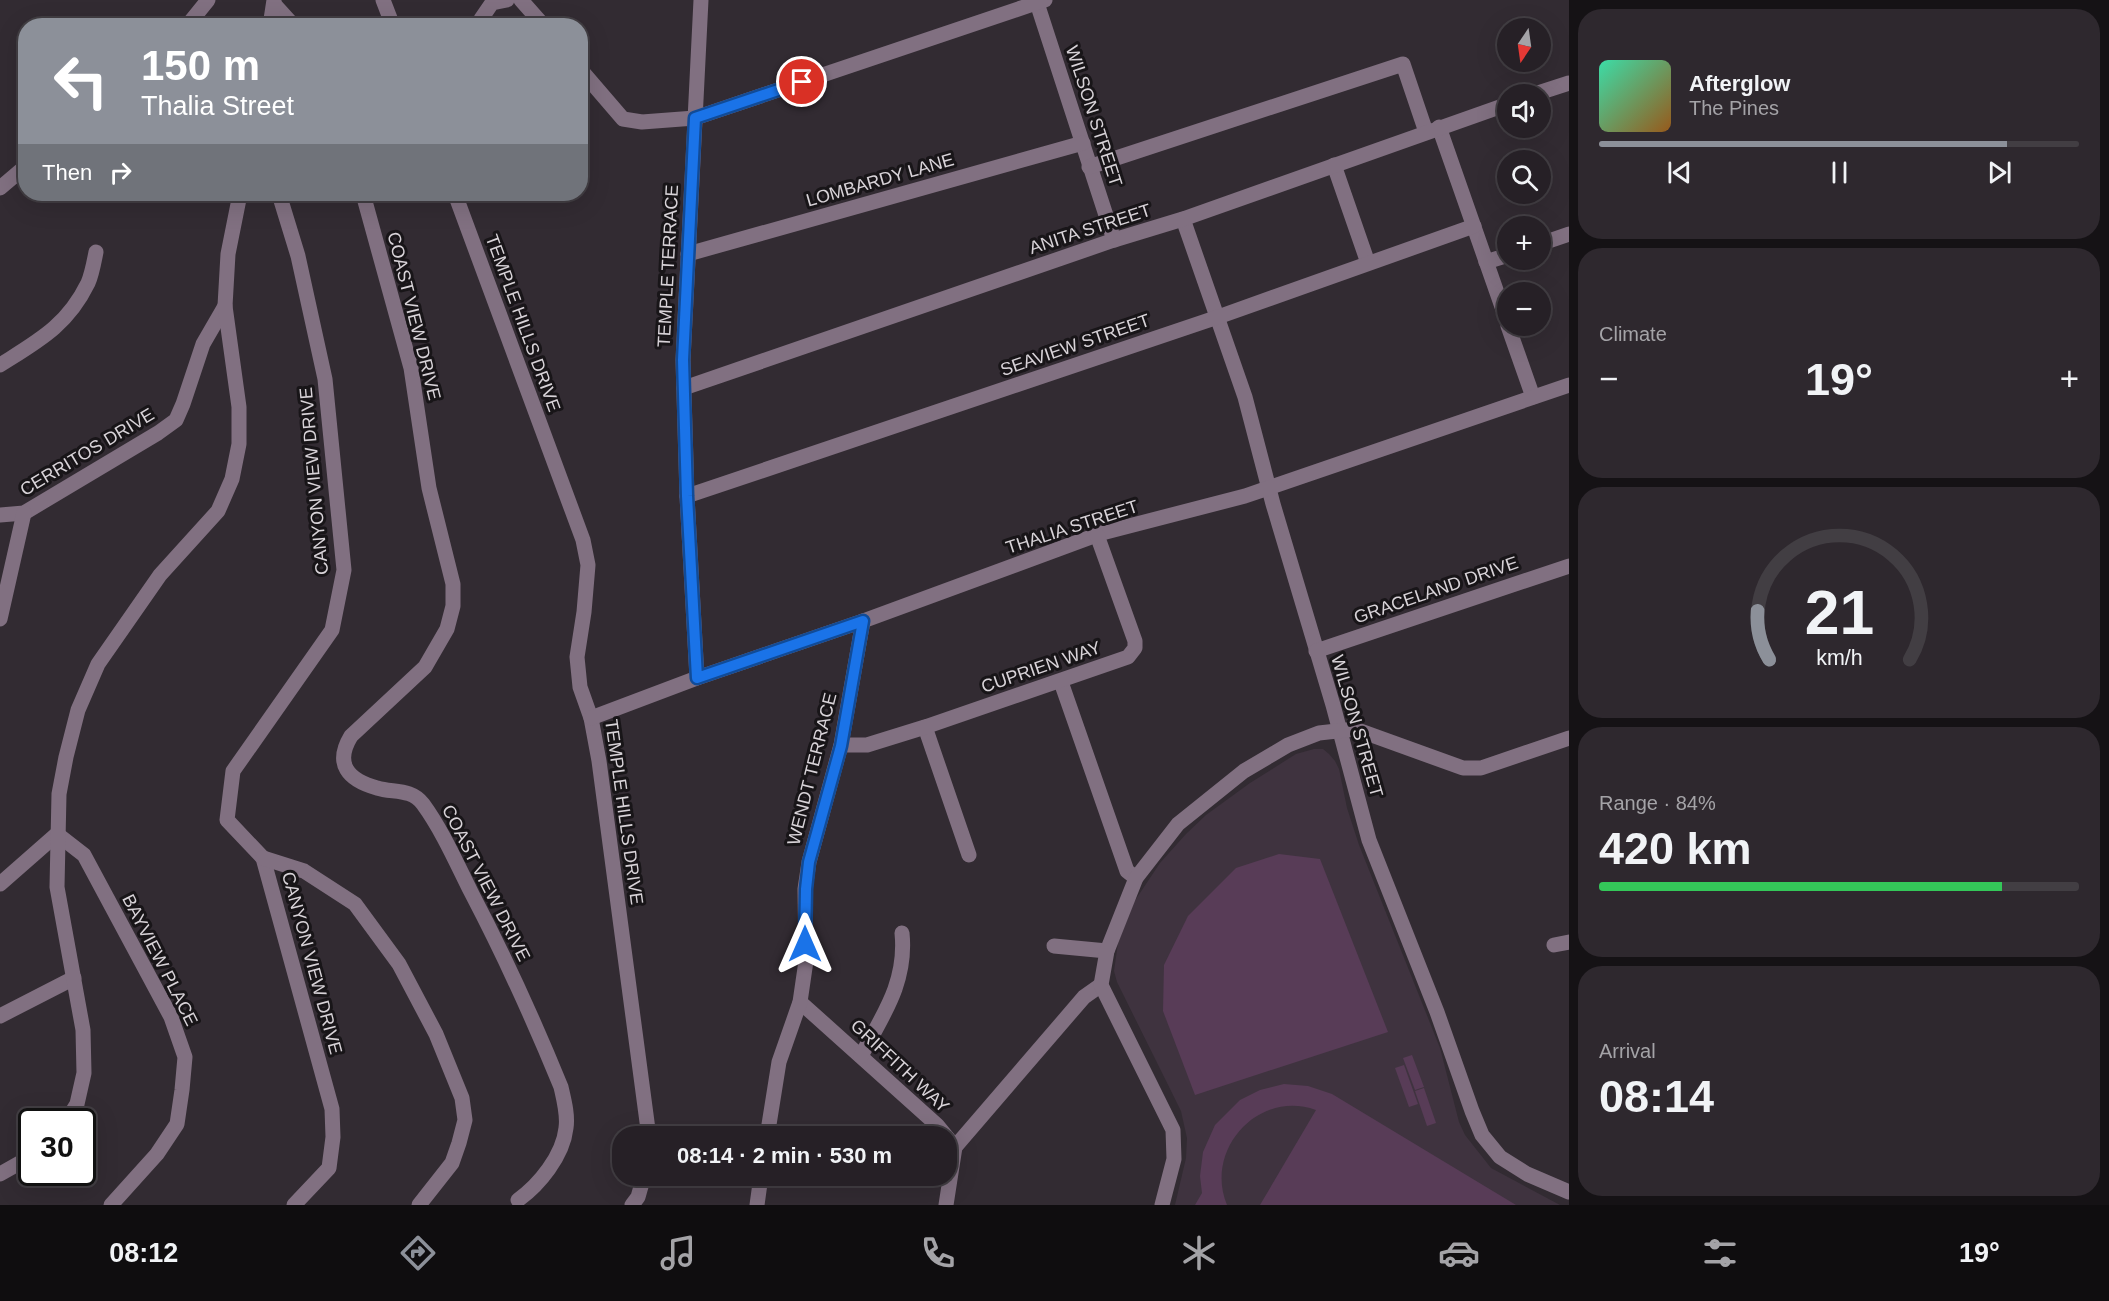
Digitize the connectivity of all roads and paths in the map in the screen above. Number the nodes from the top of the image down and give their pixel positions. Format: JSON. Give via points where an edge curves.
{"nodes":[{"id":1,"x":208,"y":0,"type":"edge"},
{"id":2,"x":383,"y":0,"type":"edge"},
{"id":3,"x":507,"y":0,"type":"edge"},
{"id":4,"x":521,"y":0,"type":"edge"},
{"id":5,"x":701,"y":0,"type":"edge"},
{"id":6,"x":274,"y":2,"type":"edge"},
{"id":7,"x":1041,"y":2,"type":"edge"},
{"id":8,"x":193,"y":18,"type":"edge"},
{"id":9,"x":271,"y":18,"type":"edge"},
{"id":10,"x":287,"y":18,"type":"edge"},
{"id":11,"x":390,"y":18,"type":"edge"},
{"id":12,"x":482,"y":18,"type":"edge"},
{"id":13,"x":537,"y":18,"type":"edge"},
{"id":14,"x":588,"y":78,"type":"edge"},
{"id":15,"x":1569,"y":83,"type":"edge"},
{"id":16,"x":1551,"y":89,"type":"edge"},
{"id":17,"x":1497,"y":108,"type":"edge"},
{"id":18,"x":695,"y":118,"type":"junction"},
{"id":19,"x":1433,"y":130,"type":"junction"},
{"id":20,"x":1083,"y":143,"type":"junction"},
{"id":21,"x":1334,"y":165,"type":"junction"},
{"id":22,"x":1089,"y":167,"type":"junction"},
{"id":23,"x":18,"y":173,"type":"edge"},
{"id":24,"x":0,"y":188,"type":"edge"},
{"id":25,"x":239,"y":201,"type":"edge"},
{"id":26,"x":281,"y":201,"type":"edge"},
{"id":27,"x":365,"y":201,"type":"edge"},
{"id":28,"x":458,"y":201,"type":"edge"},
{"id":29,"x":1183,"y":219,"type":"junction"},
{"id":30,"x":1474,"y":226,"type":"junction"},
{"id":31,"x":1569,"y":234,"type":"edge"},
{"id":32,"x":1114,"y":240,"type":"junction"},
{"id":33,"x":1551,"y":240,"type":"edge"},
{"id":34,"x":96,"y":252,"type":"dead end"},
{"id":35,"x":688,"y":254,"type":"junction"},
{"id":36,"x":1497,"y":258,"type":"edge"},
{"id":37,"x":1486,"y":262,"type":"junction"},
{"id":38,"x":1368,"y":263,"type":"junction"},
{"id":39,"x":1497,"y":294,"type":"edge"},
{"id":40,"x":225,"y":306,"type":"junction"},
{"id":41,"x":1218,"y":317,"type":"junction"},
{"id":42,"x":1512,"y":336,"type":"edge"},
{"id":43,"x":0,"y":365,"type":"edge"},
{"id":44,"x":1569,"y":385,"type":"edge"},
{"id":45,"x":684,"y":388,"type":"junction"},
{"id":46,"x":1533,"y":397,"type":"junction"},
{"id":47,"x":1269,"y":487,"type":"junction"},
{"id":48,"x":687,"y":496,"type":"junction"},
{"id":49,"x":24,"y":513,"type":"junction"},
{"id":50,"x":0,"y":516,"type":"edge"},
{"id":51,"x":1097,"y":535,"type":"junction"},
{"id":52,"x":1569,"y":566,"type":"edge"},
{"id":53,"x":0,"y":619,"type":"edge"},
{"id":54,"x":863,"y":621,"type":"junction"},
{"id":55,"x":1316,"y":651,"type":"junction"},
{"id":56,"x":697,"y":678,"type":"junction"},
{"id":57,"x":1060,"y":682,"type":"junction"},
{"id":58,"x":591,"y":718,"type":"junction"},
{"id":59,"x":925,"y":727,"type":"junction"},
{"id":60,"x":1340,"y":730,"type":"junction"},
{"id":61,"x":1569,"y":738,"type":"edge"},
{"id":62,"x":841,"y":746,"type":"junction"},
{"id":63,"x":57,"y":834,"type":"junction"},
{"id":64,"x":969,"y":855,"type":"dead end"},
{"id":65,"x":264,"y":858,"type":"junction"},
{"id":66,"x":1136,"y":878,"type":"junction"},
{"id":67,"x":0,"y":884,"type":"edge"},
{"id":68,"x":902,"y":933,"type":"dead end"},
{"id":69,"x":1054,"y":946,"type":"dead end"},
{"id":70,"x":1107,"y":951,"type":"junction"},
{"id":71,"x":74,"y":978,"type":"junction"},
{"id":72,"x":1101,"y":985,"type":"junction"},
{"id":73,"x":801,"y":1002,"type":"junction"},
{"id":74,"x":0,"y":1016,"type":"edge"},
{"id":75,"x":861,"y":1056,"type":"junction"},
{"id":76,"x":75,"y":1108,"type":"edge"},
{"id":77,"x":648,"y":1126,"type":"edge"},
{"id":78,"x":769,"y":1126,"type":"edge"},
{"id":79,"x":937,"y":1126,"type":"edge"},
{"id":80,"x":957,"y":1145,"type":"edge"},
{"id":81,"x":18,"y":1164,"type":"edge"},
{"id":82,"x":0,"y":1174,"type":"edge"},
{"id":83,"x":641,"y":1186,"type":"edge"},
{"id":84,"x":760,"y":1186,"type":"edge"},
{"id":85,"x":949,"y":1186,"type":"edge"},
{"id":86,"x":1569,"y":1192,"type":"edge"},
{"id":87,"x":518,"y":1200,"type":"dead end"},
{"id":88,"x":111,"y":1205,"type":"edge"},
{"id":89,"x":294,"y":1205,"type":"edge"},
{"id":90,"x":418,"y":1205,"type":"edge"},
{"id":91,"x":632,"y":1205,"type":"edge"},
{"id":92,"x":757,"y":1205,"type":"edge"},
{"id":93,"x":946,"y":1205,"type":"edge"},
{"id":94,"x":1162,"y":1205,"type":"edge"}],
"edges":[{"from":1,"to":8,"type":"street"},
{"from":2,"to":11,"type":"street"},
{"from":3,"to":12,"type":"street","via":[[492,3]]},
{"from":4,"to":13,"type":"street"},
{"from":5,"to":18,"type":"street","name":"TEMPLE TERRACE"},
{"from":6,"to":9,"type":"street"},
{"from":6,"to":10,"type":"street"},
{"from":7,"to":18,"type":"street"},
{"from":7,"to":20,"type":"street","name":"WILSON STREET"},
{"from":14,"to":18,"type":"street","via":[[623,119],[642,122]]},
{"from":15,"to":16,"type":"street"},
{"from":17,"to":19,"type":"street","name":"ANITA STREET"},
{"from":18,"to":35,"type":"street","name":"TEMPLE TERRACE"},
{"from":19,"to":21,"type":"street","name":"ANITA STREET"},
{"from":19,"to":22,"type":"street","via":[[1403,64]]},
{"from":19,"to":30,"type":"street"},
{"from":20,"to":22,"type":"street","name":"WILSON STREET"},
{"from":20,"to":35,"type":"street","name":"LOMBARDY LANE"},
{"from":21,"to":29,"type":"street","name":"ANITA STREET"},
{"from":21,"to":38,"type":"street"},
{"from":22,"to":32,"type":"street","name":"WILSON STREET"},
{"from":23,"to":24,"type":"street"},
{"from":25,"to":40,"type":"street","via":[[228,254]]},
{"from":26,"to":65,"type":"street","name":"CANYON VIEW DRIVE","via":[[298,256],[325,379],[344,570],[332,630],[233,771],[227,820]]},
{"from":27,"to":87,"type":"street","name":"COAST VIEW DRIVE","via":[[411,368],[429,488],[453,584],[453,606],[447,629],[425,667],[351,736],[343,749],[343,765],[364,783],[410,793],[422,802],[482,914],[561,1087],[566,1128],[561,1145],[531,1191]]},
{"from":28,"to":58,"type":"street","name":"TEMPLE HILLS DRIVE","via":[[583,540],[588,565],[577,657],[580,687]]},
{"from":29,"to":32,"type":"street","name":"ANITA STREET"},
{"from":29,"to":41,"type":"street","name":"WILSON STREET"},
{"from":30,"to":37,"type":"street"},
{"from":30,"to":38,"type":"street","name":"SEAVIEW STREET"},
{"from":31,"to":33,"type":"street"},
{"from":32,"to":45,"type":"street","name":"ANITA STREET"},
{"from":34,"to":43,"type":"street","via":[[89,282],[73,309],[49,335]]},
{"from":35,"to":45,"type":"street","name":"TEMPLE TERRACE"},
{"from":36,"to":37,"type":"street"},
{"from":37,"to":39,"type":"street"},
{"from":38,"to":41,"type":"street","name":"SEAVIEW STREET"},
{"from":40,"to":49,"type":"street","name":"CERRITOS DRIVE","via":[[203,344],[176,420]]},
{"from":40,"to":63,"type":"street","via":[[239,407],[239,444],[232,479],[218,511],[160,574],[98,664],[78,710],[66,757]]},
{"from":41,"to":47,"type":"street","name":"WILSON STREET"},
{"from":41,"to":48,"type":"street","name":"SEAVIEW STREET"},
{"from":42,"to":46,"type":"street"},
{"from":44,"to":46,"type":"street","name":"THALIA STREET"},
{"from":45,"to":48,"type":"street","name":"TEMPLE TERRACE"},
{"from":46,"to":47,"type":"street","name":"THALIA STREET"},
{"from":47,"to":51,"type":"street","name":"THALIA STREET"},
{"from":47,"to":55,"type":"street","name":"WILSON STREET"},
{"from":48,"to":56,"type":"street","name":"TEMPLE TERRACE"},
{"from":49,"to":50,"type":"street","name":"CERRITOS DRIVE"},
{"from":49,"to":53,"type":"street"},
{"from":51,"to":54,"type":"street","name":"THALIA STREET"},
{"from":51,"to":57,"type":"street","name":"CUPRIEN WAY","via":[[1135,648],[1128,657]]},
{"from":52,"to":55,"type":"street","name":"GRACELAND DRIVE"},
{"from":54,"to":56,"type":"street","name":"THALIA STREET"},
{"from":54,"to":62,"type":"street","name":"WENDT TERRACE"},
{"from":55,"to":60,"type":"street","name":"WILSON STREET"},
{"from":56,"to":58,"type":"street","name":"THALIA STREET"},
{"from":57,"to":59,"type":"street","name":"CUPRIEN WAY"},
{"from":57,"to":66,"type":"street","via":[[1127,871]]},
{"from":58,"to":77,"type":"street","name":"TEMPLE HILLS DRIVE"},
{"from":59,"to":62,"type":"street","name":"CUPRIEN WAY","via":[[867,745]]},
{"from":59,"to":64,"type":"street"},
{"from":60,"to":61,"type":"street","via":[[1355,729],[1463,768],[1481,768]]},
{"from":60,"to":66,"type":"street","via":[[1318,733],[1288,745],[1244,771],[1178,824]]},
{"from":60,"to":86,"type":"street","name":"WILSON STREET","via":[[1378,865],[1482,1135],[1500,1157]]},
{"from":62,"to":73,"type":"street","name":"WENDT TERRACE","via":[[809,862]]},
{"from":63,"to":67,"type":"street"},
{"from":63,"to":71,"type":"street","via":[[57,887]]},
{"from":63,"to":88,"type":"street","name":"BAYVIEW PLACE","via":[[84,855],[171,1017],[185,1057],[177,1124],[157,1154]]},
{"from":65,"to":89,"type":"street","name":"CANYON VIEW DRIVE","via":[[332,1109],[329,1168]]},
{"from":65,"to":90,"type":"street","via":[[304,871],[355,904],[399,964],[436,1034],[462,1098],[465,1120],[452,1163]]},
{"from":66,"to":70,"type":"street"},
{"from":68,"to":75,"type":"street","via":[[904,956],[897,987]]},
{"from":69,"to":70,"type":"street"},
{"from":70,"to":72,"type":"street"},
{"from":71,"to":74,"type":"street"},
{"from":71,"to":76,"type":"street","via":[[83,1030],[84,1073]]},
{"from":72,"to":80,"type":"street","via":[[1084,997]]},
{"from":72,"to":94,"type":"street","via":[[1173,1130],[1173,1159]]},
{"from":73,"to":75,"type":"street","name":"GRIFFITH WAY"},
{"from":73,"to":78,"type":"street","name":"WENDT TERRACE","via":[[779,1062]]},
{"from":75,"to":79,"type":"street","name":"GRIFFITH WAY"},
{"from":81,"to":82,"type":"street"},
{"from":83,"to":91,"type":"street"},
{"from":84,"to":92,"type":"street"},
{"from":85,"to":93,"type":"street"}]}
